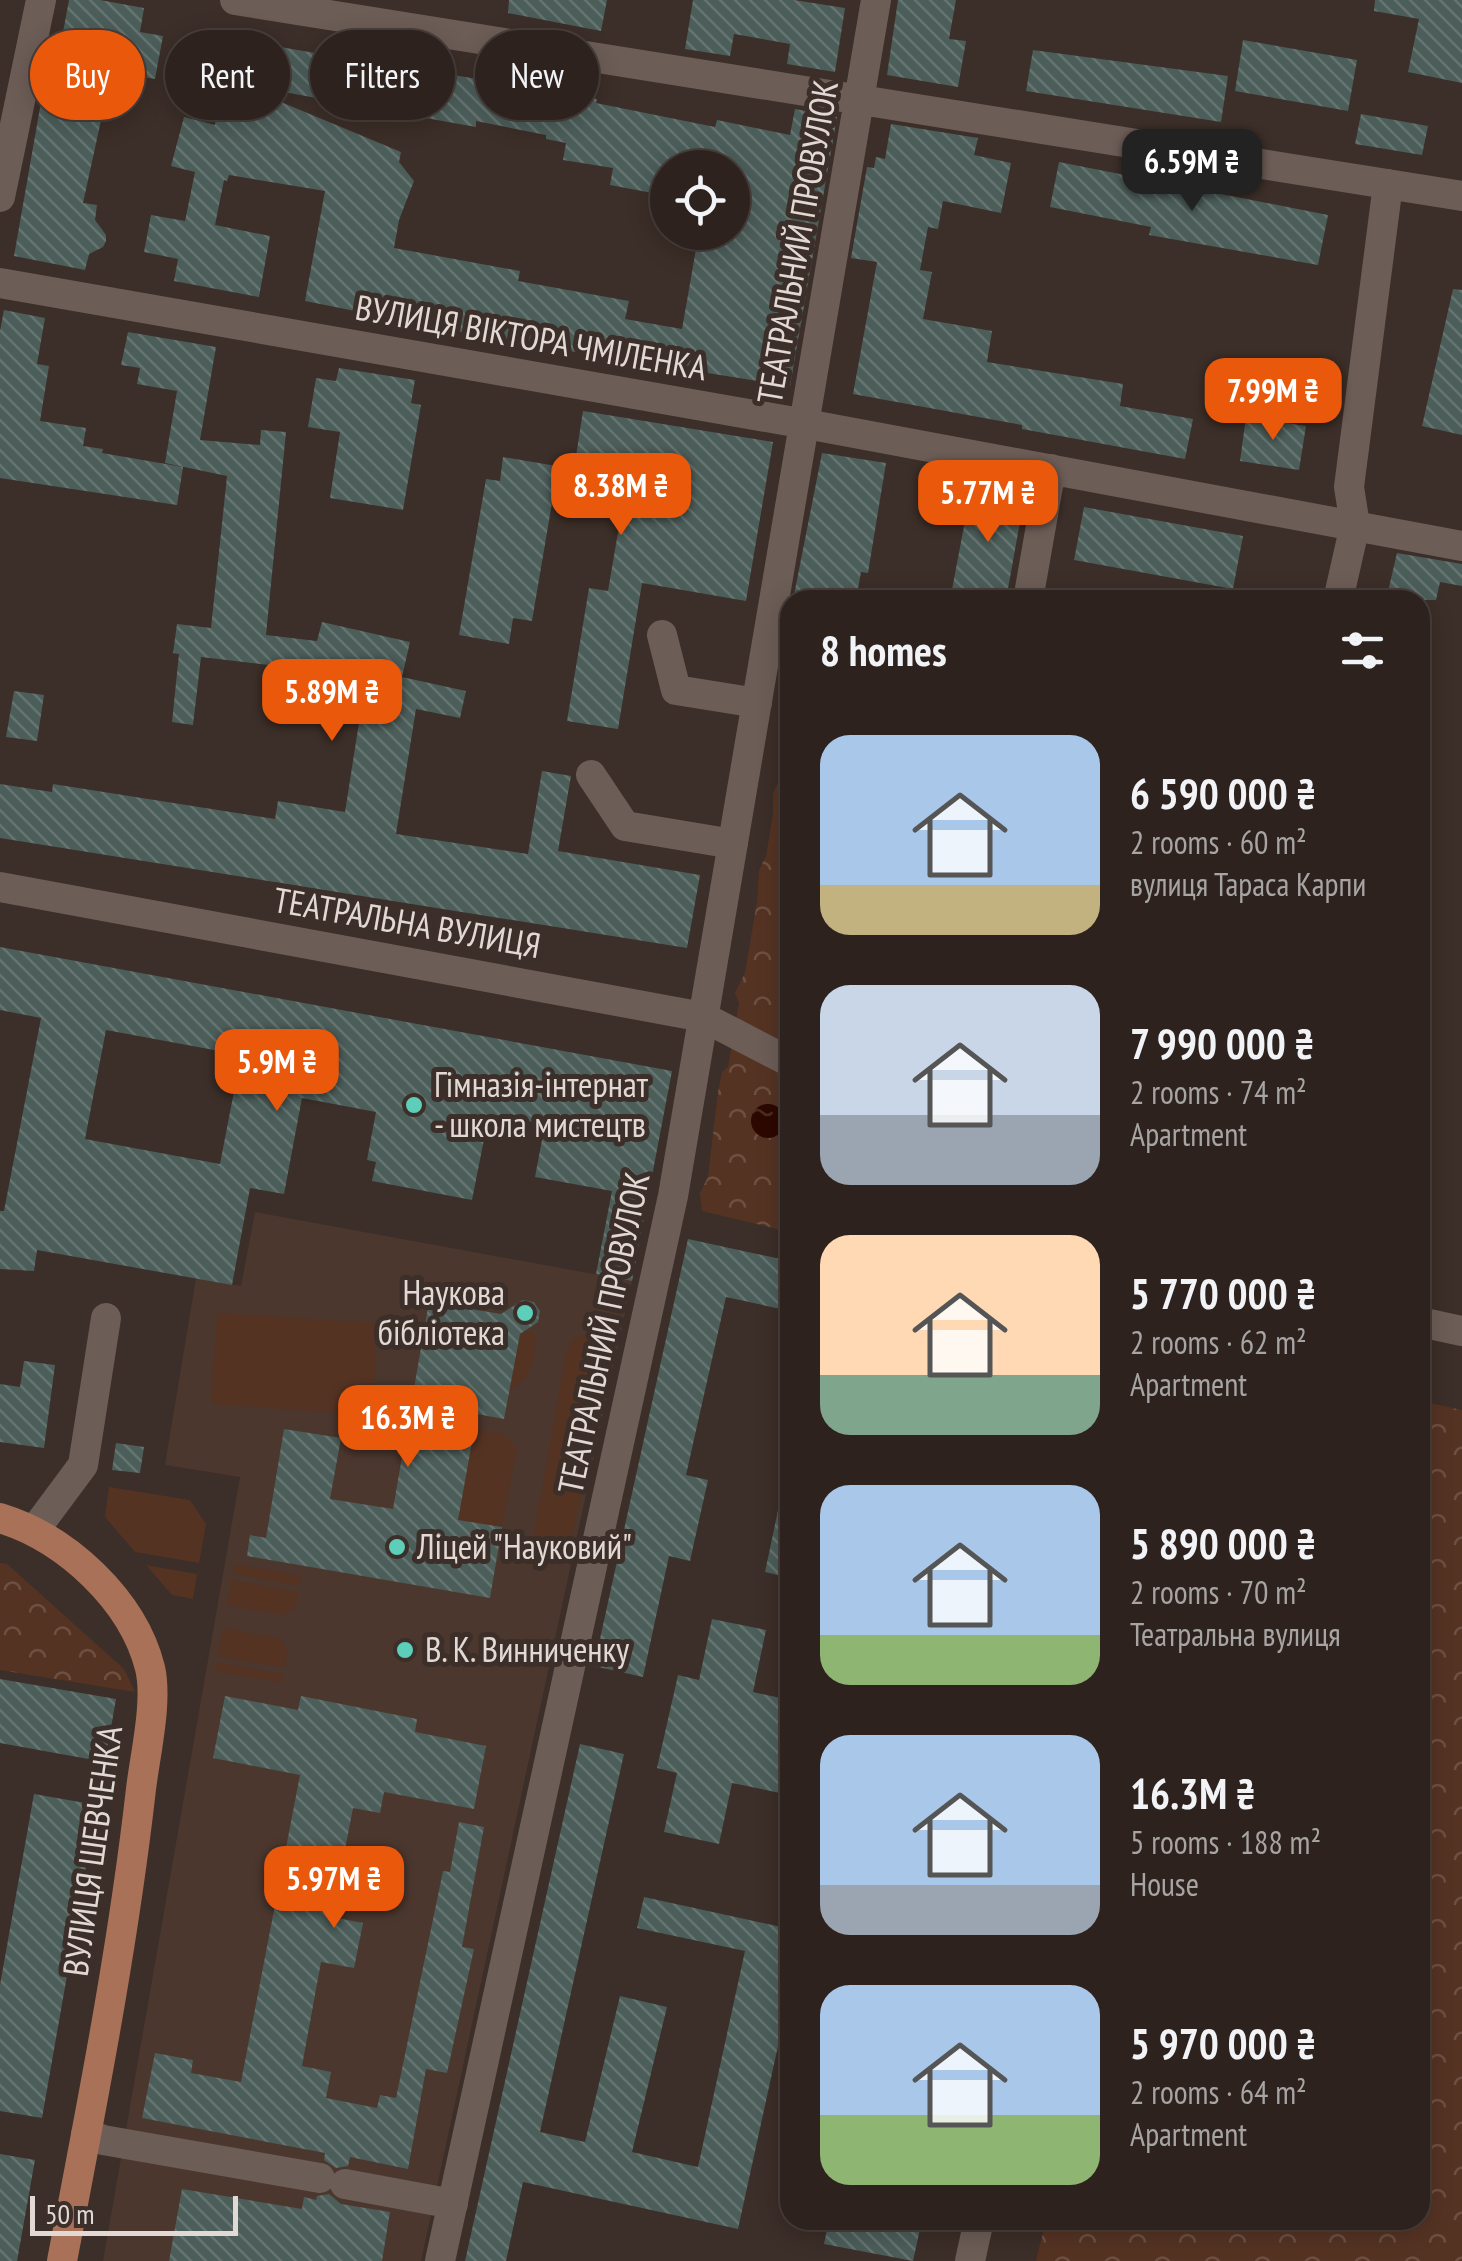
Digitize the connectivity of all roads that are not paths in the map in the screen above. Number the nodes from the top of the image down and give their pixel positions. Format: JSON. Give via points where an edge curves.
{"nodes":[{"id":1,"x":41,"y":0,"type":"edge"},
{"id":2,"x":235,"y":0,"type":"edge"},
{"id":3,"x":876,"y":0,"type":"edge"},
{"id":4,"x":860,"y":98,"type":"junction"},
{"id":5,"x":1388,"y":184,"type":"junction"},
{"id":6,"x":1462,"y":196,"type":"edge"},
{"id":7,"x":0,"y":198,"type":"edge"},
{"id":8,"x":0,"y":283,"type":"edge"},
{"id":9,"x":806,"y":424,"type":"junction"},
{"id":10,"x":1051,"y":468,"type":"junction"},
{"id":11,"x":1355,"y":525,"type":"junction"},
{"id":12,"x":1462,"y":546,"type":"edge"},
{"id":13,"x":785,"y":590,"type":"edge"},
{"id":14,"x":1030,"y":590,"type":"edge"},
{"id":15,"x":1340,"y":590,"type":"edge"},
{"id":16,"x":662,"y":636,"type":"dead end"},
{"id":17,"x":779,"y":640,"type":"edge"},
{"id":18,"x":757,"y":703,"type":"junction"},
{"id":19,"x":591,"y":775,"type":"dead end"},
{"id":20,"x":733,"y":844,"type":"junction"},
{"id":21,"x":0,"y":887,"type":"edge"},
{"id":22,"x":703,"y":1017,"type":"junction"},
{"id":23,"x":780,"y":1057,"type":"edge"},
{"id":24,"x":106,"y":1318,"type":"dead end"},
{"id":25,"x":1430,"y":1324,"type":"edge"},
{"id":26,"x":1462,"y":1331,"type":"edge"},
{"id":27,"x":0,"y":1518,"type":"edge"},
{"id":28,"x":34,"y":1531,"type":"junction"},
{"id":29,"x":86,"y":2134,"type":"junction"},
{"id":30,"x":453,"y":2204,"type":"junction"},
{"id":31,"x":977,"y":2230,"type":"edge"},
{"id":32,"x":62,"y":2261,"type":"edge"},
{"id":33,"x":440,"y":2261,"type":"edge"},
{"id":34,"x":970,"y":2261,"type":"edge"}],
"edges":[{"from":1,"to":7,"type":"street"},
{"from":2,"to":4,"type":"street"},
{"from":3,"to":4,"type":"street","name":"ТЕАТРАЛЬНИЙ ПРОВУЛОК"},
{"from":4,"to":5,"type":"street"},
{"from":4,"to":9,"type":"street","name":"ТЕАТРАЛЬНИЙ ПРОВУЛОК"},
{"from":5,"to":6,"type":"street"},
{"from":5,"to":11,"type":"street","via":[[1348,487]]},
{"from":8,"to":9,"type":"street","name":"ВУЛИЦЯ ВІКТОРА ЧМІЛЕНКА"},
{"from":9,"to":10,"type":"street","name":"ВУЛИЦЯ ВІКТОРА ЧМІЛЕНКА"},
{"from":9,"to":13,"type":"street","name":"ТЕАТРАЛЬНИЙ ПРОВУЛОК"},
{"from":10,"to":11,"type":"street","name":"ВУЛИЦЯ ВІКТОРА ЧМІЛЕНКА"},
{"from":10,"to":14,"type":"street"},
{"from":11,"to":12,"type":"street","name":"ВУЛИЦЯ ВІКТОРА ЧМІЛЕНКА"},
{"from":11,"to":15,"type":"street"},
{"from":16,"to":18,"type":"street","via":[[676,690]]},
{"from":17,"to":18,"type":"street","name":"ТЕАТРАЛЬНИЙ ПРОВУЛОК"},
{"from":18,"to":20,"type":"street","name":"ТЕАТРАЛЬНИЙ ПРОВУЛОК"},
{"from":19,"to":20,"type":"street","via":[[625,826]]},
{"from":20,"to":22,"type":"street","name":"ТЕАТРАЛЬНИЙ ПРОВУЛОК"},
{"from":21,"to":22,"type":"street","name":"ТЕАТРАЛЬНА ВУЛИЦЯ"},
{"from":22,"to":23,"type":"street","name":"ТЕАТРАЛЬНА ВУЛИЦЯ"},
{"from":22,"to":30,"type":"street","name":"ТЕАТРАЛЬНИЙ ПРОВУЛОК","via":[[672,1196]]},
{"from":24,"to":28,"type":"street","via":[[83,1465]]},
{"from":25,"to":26,"type":"street"},
{"from":27,"to":28,"type":"main road","name":"ВУЛИЦЯ ШЕВЧЕНКА"},
{"from":28,"to":29,"type":"main road","name":"ВУЛИЦЯ ШЕВЧЕНКА","via":[[117,1603],[151,1670],[130,1888]]},
{"from":29,"to":30,"type":"street"},
{"from":29,"to":32,"type":"main road","name":"ВУЛИЦЯ ШЕВЧЕНКА"},
{"from":30,"to":33,"type":"street","name":"ТЕАТРАЛЬНИЙ ПРОВУЛОК"},
{"from":31,"to":34,"type":"street"}]}
